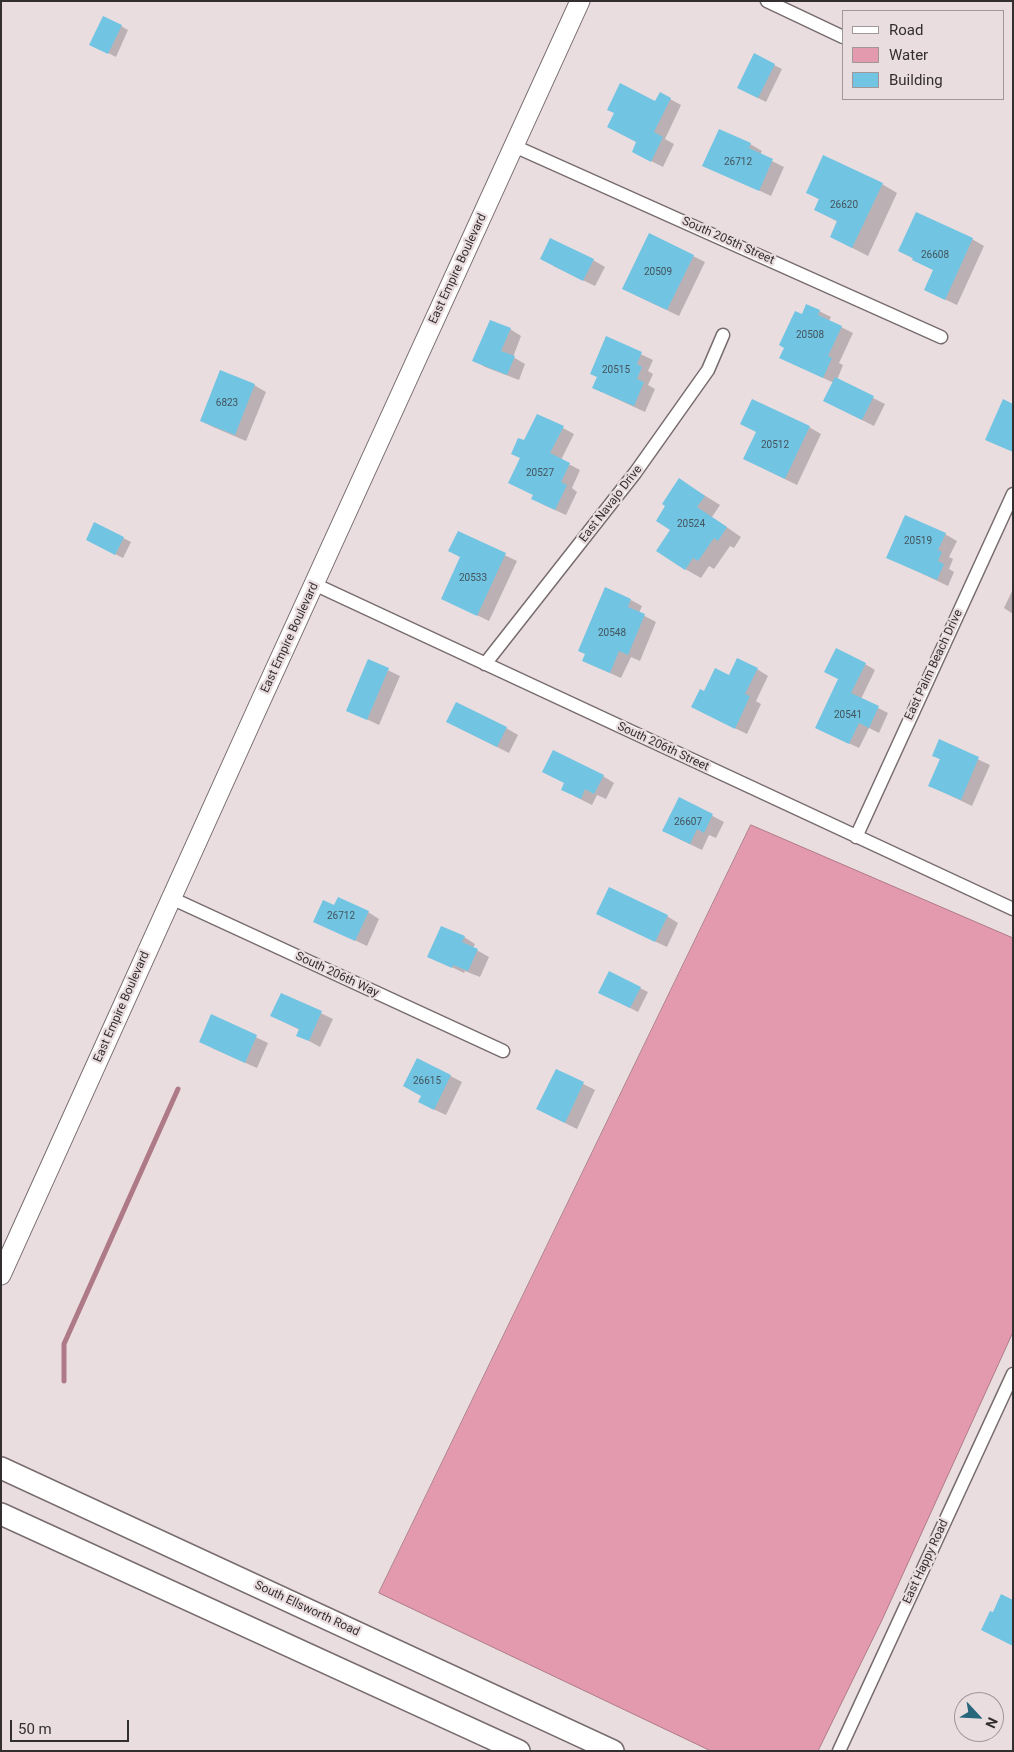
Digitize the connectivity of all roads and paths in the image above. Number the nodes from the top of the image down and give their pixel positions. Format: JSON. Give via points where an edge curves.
{"nodes":[{"id":1,"x":580,"y":1,"type":"edge"},
{"id":2,"x":767,"y":1,"type":"edge"},
{"id":3,"x":842,"y":37,"type":"edge"},
{"id":4,"x":514,"y":146,"type":"junction"},
{"id":5,"x":722,"y":335,"type":"dead end"},
{"id":6,"x":941,"y":337,"type":"dead end"},
{"id":7,"x":1013,"y":494,"type":"edge"},
{"id":8,"x":314,"y":584,"type":"junction"},
{"id":9,"x":485,"y":664,"type":"junction"},
{"id":10,"x":856,"y":837,"type":"junction"},
{"id":11,"x":171,"y":898,"type":"junction"},
{"id":12,"x":1013,"y":908,"type":"edge"},
{"id":13,"x":503,"y":1051,"type":"dead end"},
{"id":14,"x":1,"y":1275,"type":"edge"},
{"id":15,"x":1013,"y":1374,"type":"edge"},
{"id":16,"x":1,"y":1468,"type":"edge"},
{"id":17,"x":1,"y":1514,"type":"edge"},
{"id":18,"x":519,"y":1751,"type":"edge"},
{"id":19,"x":613,"y":1751,"type":"edge"},
{"id":20,"x":839,"y":1751,"type":"edge"}],
"edges":[{"from":1,"to":4,"type":"main road","name":"East Empire Boulevard"},
{"from":2,"to":3,"type":"street"},
{"from":4,"to":6,"type":"street","name":"South 205th Street"},
{"from":4,"to":8,"type":"main road","name":"East Empire Boulevard"},
{"from":5,"to":9,"type":"street","name":"East Navajo Drive","via":[[708,370],[635,473]]},
{"from":7,"to":10,"type":"street","name":"East Palm Beach Drive"},
{"from":8,"to":9,"type":"street","name":"South 206th Street"},
{"from":8,"to":11,"type":"main road","name":"East Empire Boulevard"},
{"from":9,"to":10,"type":"street","name":"South 206th Street"},
{"from":10,"to":12,"type":"street","name":"South 206th Street"},
{"from":11,"to":13,"type":"street","name":"South 206th Way"},
{"from":11,"to":14,"type":"main road","name":"East Empire Boulevard"},
{"from":15,"to":20,"type":"street","name":"East Happy Road"},
{"from":16,"to":19,"type":"main road","name":"South Ellsworth Road"},
{"from":17,"to":18,"type":"main road"}]}
